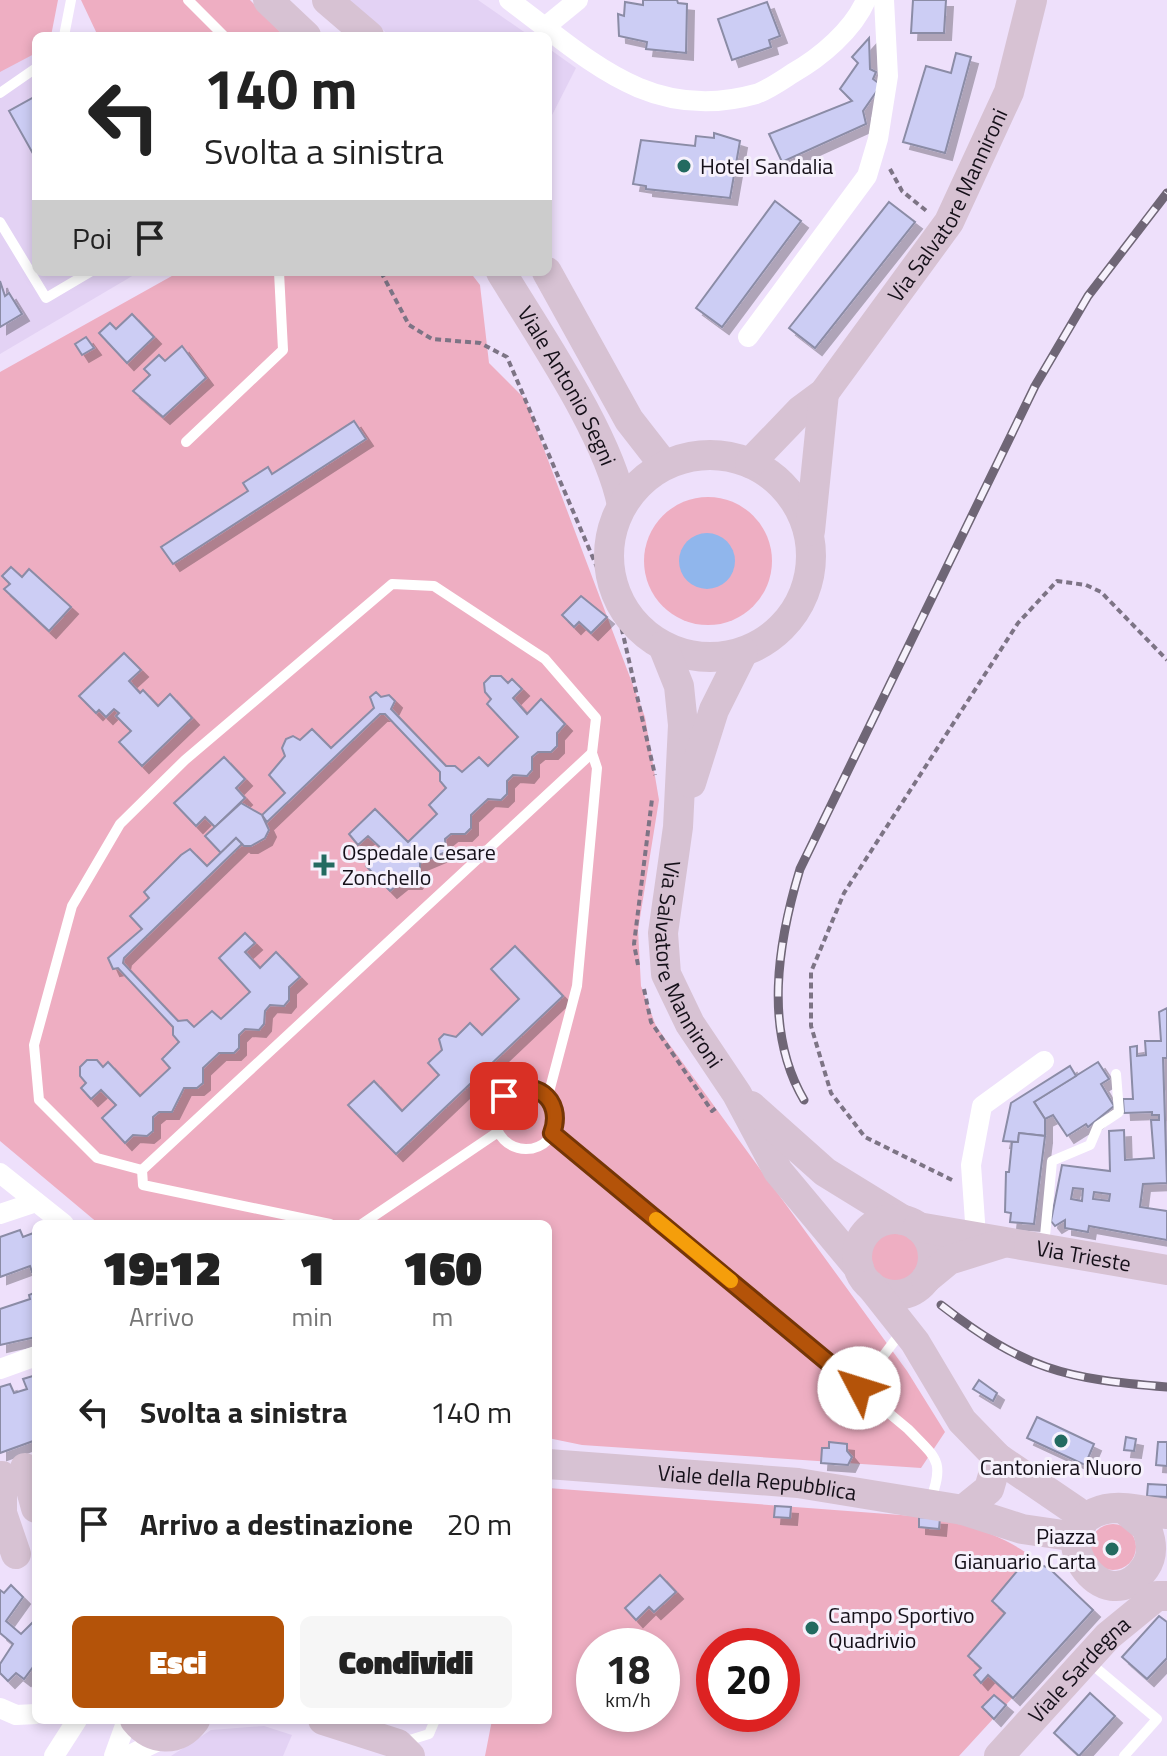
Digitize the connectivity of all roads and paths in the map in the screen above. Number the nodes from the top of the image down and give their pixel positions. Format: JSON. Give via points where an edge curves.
{"nodes":[{"id":1,"x":71,"y":0,"type":"edge"},
{"id":2,"x":188,"y":0,"type":"edge"},
{"id":3,"x":268,"y":0,"type":"edge"},
{"id":4,"x":327,"y":0,"type":"edge"},
{"id":5,"x":509,"y":0,"type":"edge"},
{"id":6,"x":578,"y":0,"type":"edge"},
{"id":7,"x":866,"y":0,"type":"edge"},
{"id":8,"x":884,"y":0,"type":"edge"},
{"id":9,"x":1032,"y":0,"type":"edge"},
{"id":10,"x":545,"y":27,"type":"junction"},
{"id":11,"x":65,"y":32,"type":"edge"},
{"id":12,"x":220,"y":32,"type":"edge"},
{"id":13,"x":302,"y":32,"type":"edge"},
{"id":14,"x":364,"y":32,"type":"edge"},
{"id":15,"x":551,"y":32,"type":"edge"},
{"id":16,"x":552,"y":33,"type":"edge"},
{"id":17,"x":32,"y":71,"type":"edge"},
{"id":18,"x":0,"y":93,"type":"edge"},
{"id":19,"x":887,"y":163,"type":"dead end"},
{"id":20,"x":927,"y":212,"type":"dead end"},
{"id":21,"x":0,"y":222,"type":"edge"},
{"id":22,"x":32,"y":275,"type":"edge"},
{"id":23,"x":33,"y":276,"type":"edge"},
{"id":24,"x":83,"y":276,"type":"edge"},
{"id":25,"x":279,"y":276,"type":"edge"},
{"id":26,"x":383,"y":276,"type":"edge"},
{"id":27,"x":503,"y":276,"type":"edge"},
{"id":28,"x":549,"y":276,"type":"edge"},
{"id":29,"x":748,"y":337,"type":"dead end"},
{"id":30,"x":824,"y":393,"type":"junction"},
{"id":31,"x":186,"y":442,"type":"dead end"},
{"id":32,"x":750,"y":463,"type":"junction"},
{"id":33,"x":664,"y":465,"type":"junction"},
{"id":34,"x":622,"y":505,"type":"junction"},
{"id":35,"x":810,"y":533,"type":"junction"},
{"id":36,"x":663,"y":646,"type":"junction"},
{"id":37,"x":743,"y":652,"type":"junction"},
{"id":38,"x":1167,"y":660,"type":"edge"},
{"id":39,"x":592,"y":753,"type":"junction"},
{"id":40,"x":655,"y":777,"type":"dead end"},
{"id":41,"x":653,"y":792,"type":"dead end"},
{"id":42,"x":678,"y":827,"type":"junction"},
{"id":43,"x":1044,"y":1061,"type":"dead end"},
{"id":44,"x":1116,"y":1074,"type":"dead end"},
{"id":45,"x":737,"y":1094,"type":"junction"},
{"id":46,"x":548,"y":1096,"type":"junction"},
{"id":47,"x":498,"y":1132,"type":"junction"},
{"id":48,"x":552,"y":1133,"type":"junction"},
{"id":49,"x":142,"y":1170,"type":"junction"},
{"id":50,"x":0,"y":1173,"type":"edge"},
{"id":51,"x":972,"y":1190,"type":"junction"},
{"id":52,"x":36,"y":1202,"type":"junction"},
{"id":53,"x":0,"y":1214,"type":"edge"},
{"id":54,"x":59,"y":1220,"type":"edge"},
{"id":55,"x":311,"y":1220,"type":"edge"},
{"id":56,"x":368,"y":1220,"type":"edge"},
{"id":57,"x":911,"y":1224,"type":"junction"},
{"id":58,"x":988,"y":1240,"type":"junction"},
{"id":59,"x":1044,"y":1249,"type":"junction"},
{"id":60,"x":1167,"y":1270,"type":"edge"},
{"id":61,"x":865,"y":1276,"type":"junction"},
{"id":62,"x":921,"y":1284,"type":"junction"},
{"id":63,"x":909,"y":1336,"type":"junction"},
{"id":64,"x":32,"y":1357,"type":"edge"},
{"id":65,"x":0,"y":1369,"type":"edge"},
{"id":66,"x":859,"y":1388,"type":"junction"},
{"id":67,"x":1001,"y":1448,"type":"junction"},
{"id":68,"x":552,"y":1464,"type":"edge"},
{"id":69,"x":16,"y":1471,"type":"edge"},
{"id":70,"x":32,"y":1501,"type":"edge"},
{"id":71,"x":930,"y":1504,"type":"junction"},
{"id":72,"x":1118,"y":1509,"type":"junction"},
{"id":73,"x":963,"y":1510,"type":"junction"},
{"id":74,"x":1167,"y":1514,"type":"edge"},
{"id":75,"x":1079,"y":1532,"type":"junction"},
{"id":76,"x":17,"y":1557,"type":"edge"},
{"id":77,"x":1151,"y":1571,"type":"edge"},
{"id":78,"x":1167,"y":1596,"type":"edge"},
{"id":79,"x":1108,"y":1636,"type":"junction"},
{"id":80,"x":1087,"y":1661,"type":"junction"},
{"id":81,"x":0,"y":1708,"type":"edge"},
{"id":82,"x":32,"y":1714,"type":"edge"},
{"id":83,"x":74,"y":1724,"type":"edge"},
{"id":84,"x":126,"y":1724,"type":"edge"},
{"id":85,"x":138,"y":1724,"type":"edge"},
{"id":86,"x":194,"y":1724,"type":"edge"},
{"id":87,"x":334,"y":1724,"type":"edge"},
{"id":88,"x":433,"y":1724,"type":"edge"},
{"id":89,"x":164,"y":1738,"type":"junction"},
{"id":90,"x":404,"y":1750,"type":"edge"},
{"id":91,"x":54,"y":1756,"type":"edge"},
{"id":92,"x":114,"y":1756,"type":"edge"},
{"id":93,"x":128,"y":1756,"type":"edge"},
{"id":94,"x":999,"y":1756,"type":"edge"},
{"id":95,"x":1124,"y":1756,"type":"edge"}],
"edges":[{"from":1,"to":11,"type":"lane"},
{"from":2,"to":12,"type":"lane"},
{"from":3,"to":13,"type":"main road"},
{"from":4,"to":14,"type":"main road"},
{"from":5,"to":10,"type":"street"},
{"from":6,"to":10,"type":"street"},
{"from":7,"to":16,"type":"street","via":[[838,39],[804,67],[757,94],[703,101],[642,92],[591,64]]},
{"from":8,"to":29,"type":"street","via":[[888,76],[867,176]]},
{"from":9,"to":30,"type":"main road","name":"Via Salvatore Mannironi","via":[[1009,92],[949,222]]},
{"from":10,"to":15,"type":"street"},
{"from":17,"to":18,"type":"lane"},
{"from":19,"to":20,"type":"path","via":[[902,191]]},
{"from":21,"to":22,"type":"lane"},
{"from":23,"to":24,"type":"lane","via":[[46,298]]},
{"from":25,"to":31,"type":"lane","via":[[283,350]]},
{"from":26,"to":40,"type":"path","via":[[409,325],[432,339],[480,343],[507,357],[620,621]]},
{"from":27,"to":34,"type":"main road","name":"Viale Antonio Segni","via":[[606,456]]},
{"from":28,"to":33,"type":"main road","name":"Viale Antonio Segni","via":[[629,420]]},
{"from":30,"to":32,"type":"main road","name":"Via Salvatore Mannironi"},
{"from":30,"to":35,"type":"main road"},
{"from":32,"to":33,"type":"main road","via":[[706,454]]},
{"from":32,"to":35,"type":"main road","via":[[788,491]]},
{"from":33,"to":34,"type":"main road"},
{"from":34,"to":36,"type":"main road","via":[[608,549],[616,596],[627,616]]},
{"from":35,"to":37,"type":"main road","via":[[812,558],[799,605],[775,633]]},
{"from":36,"to":37,"type":"main road","via":[[689,656],[717,658]]},
{"from":36,"to":42,"type":"main road","name":"Via Salvatore Mannironi","via":[[679,686],[683,725]]},
{"from":37,"to":42,"type":"main road","name":"Via Salvatore Mannironi","via":[[714,710]]},
{"from":38,"to":51,"type":"path","via":[[1101,592],[1057,581],[1018,623],[844,893],[811,972],[811,1026],[831,1093],[865,1137]]},
{"from":39,"to":46,"type":"lane","via":[[597,768],[577,986]]},
{"from":39,"to":49,"type":"lane"},
{"from":39,"to":49,"type":"lane","via":[[596,718],[545,659],[434,586],[392,584],[185,760],[120,824],[72,906],[34,1045],[39,1100],[97,1158]]},
{"from":41,"to":45,"type":"path","via":[[634,944],[651,1022],[712,1111]]},
{"from":42,"to":45,"type":"main road","name":"Via Salvatore Mannironi","via":[[663,933],[666,974],[690,1024]]},
{"from":43,"to":51,"type":"street","via":[[982,1106]]},
{"from":44,"to":59,"type":"lane","via":[[1119,1112],[1098,1126],[1090,1145],[1052,1161]]},
{"from":45,"to":57,"type":"main road","name":"Via Salvatore Mannironi","via":[[825,1172]]},
{"from":45,"to":61,"type":"main road","name":"Via Salvatore Mannironi","via":[[778,1171]]},
{"from":46,"to":47,"type":"lane","via":[[531,1087],[504,1096],[495,1113]]},
{"from":46,"to":48,"type":"lane","via":[[556,1114]]},
{"from":47,"to":48,"type":"lane","via":[[520,1148],[539,1145]]},
{"from":47,"to":56,"type":"lane"},
{"from":48,"to":66,"type":"lane"},
{"from":49,"to":55,"type":"lane","via":[[143,1185]]},
{"from":50,"to":52,"type":"street"},
{"from":51,"to":58,"type":"street"},
{"from":52,"to":53,"type":"street"},
{"from":52,"to":54,"type":"street"},
{"from":57,"to":58,"type":"main road","name":"Via Trieste"},
{"from":57,"to":61,"type":"main road","via":[[884,1221],[868,1231],[859,1248]]},
{"from":57,"to":62,"type":"main road","via":[[926,1236],[934,1257]]},
{"from":58,"to":59,"type":"main road","name":"Via Trieste"},
{"from":58,"to":62,"type":"main road","name":"Via Trieste","via":[[949,1260]]},
{"from":59,"to":60,"type":"main road","name":"Via Trieste"},
{"from":61,"to":62,"type":"main road","via":[[892,1295]]},
{"from":61,"to":63,"type":"main road","name":"Via Salvatore Mannironi"},
{"from":62,"to":63,"type":"main road","name":"Via Salvatore Mannironi","via":[[910,1313]]},
{"from":63,"to":66,"type":"lane"},
{"from":63,"to":67,"type":"main road","name":"Via Salvatore Mannironi","via":[[962,1421]]},
{"from":64,"to":65,"type":"street"},
{"from":66,"to":71,"type":"lane","via":[[938,1460],[940,1474]]},
{"from":67,"to":72,"type":"main road"},
{"from":67,"to":73,"type":"main road","via":[[989,1489]]},
{"from":67,"to":75,"type":"main road","via":[[1076,1511]]},
{"from":68,"to":71,"type":"main road","name":"Viale della Repubblica","via":[[798,1483]]},
{"from":69,"to":70,"type":"main road"},
{"from":69,"to":76,"type":"main road","via":[[2,1513]]},
{"from":71,"to":73,"type":"main road","name":"Viale della Repubblica"},
{"from":72,"to":74,"type":"main road"},
{"from":72,"to":75,"type":"main road","via":[[1097,1512]]},
{"from":72,"to":77,"type":"main road","via":[[1141,1519],[1150,1535]]},
{"from":73,"to":75,"type":"main road","name":"Viale della Repubblica","via":[[1022,1529]]},
{"from":75,"to":77,"type":"main road","via":[[1078,1560],[1094,1578],[1117,1584]]},
{"from":77,"to":79,"type":"main road"},
{"from":78,"to":79,"type":"main road","name":"Viale Sardegna","via":[[1157,1596]]},
{"from":79,"to":80,"type":"main road","name":"Viale Sardegna"},
{"from":80,"to":94,"type":"main road","name":"Viale Sardegna"},
{"from":80,"to":95,"type":"lane","via":[[1157,1719]]},
{"from":81,"to":82,"type":"street"},
{"from":83,"to":91,"type":"street"},
{"from":84,"to":92,"type":"street"},
{"from":85,"to":89,"type":"main road"},
{"from":86,"to":89,"type":"main road"},
{"from":87,"to":90,"type":"main road"},
{"from":88,"to":90,"type":"lane","via":[[429,1734],[411,1737]]},
{"from":89,"to":93,"type":"street"}]}
